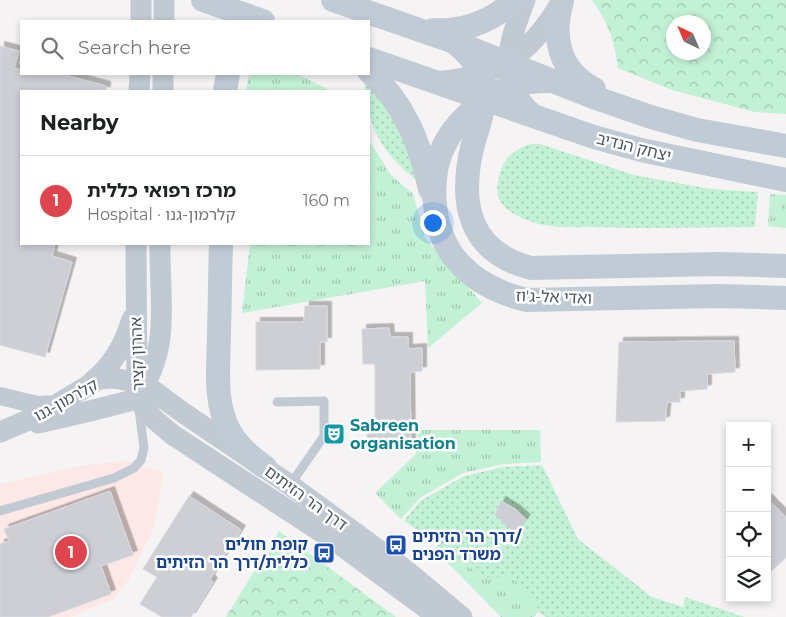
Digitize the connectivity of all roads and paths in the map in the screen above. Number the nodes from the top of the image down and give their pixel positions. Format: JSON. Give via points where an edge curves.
{"nodes":[{"id":1,"x":140,"y":0,"type":"edge"},
{"id":2,"x":164,"y":0,"type":"edge"},
{"id":3,"x":203,"y":0,"type":"edge"},
{"id":4,"x":333,"y":0,"type":"edge"},
{"id":5,"x":515,"y":0,"type":"edge"},
{"id":6,"x":525,"y":0,"type":"edge"},
{"id":7,"x":562,"y":0,"type":"edge"},
{"id":8,"x":140,"y":20,"type":"edge"},
{"id":9,"x":164,"y":20,"type":"edge"},
{"id":10,"x":260,"y":20,"type":"edge"},
{"id":11,"x":413,"y":28,"type":"junction"},
{"id":12,"x":454,"y":42,"type":"junction"},
{"id":13,"x":370,"y":59,"type":"edge"},
{"id":14,"x":508,"y":62,"type":"junction"},
{"id":15,"x":370,"y":72,"type":"edge"},
{"id":16,"x":481,"y":73,"type":"junction"},
{"id":17,"x":140,"y":75,"type":"edge"},
{"id":18,"x":163,"y":75,"type":"edge"},
{"id":19,"x":228,"y":75,"type":"edge"},
{"id":20,"x":554,"y":80,"type":"junction"},
{"id":21,"x":433,"y":82,"type":"junction"},
{"id":22,"x":511,"y":86,"type":"junction"},
{"id":23,"x":139,"y":90,"type":"edge"},
{"id":24,"x":163,"y":90,"type":"edge"},
{"id":25,"x":225,"y":90,"type":"edge"},
{"id":26,"x":485,"y":100,"type":"junction"},
{"id":27,"x":651,"y":117,"type":"junction"},
{"id":28,"x":538,"y":118,"type":"junction"},
{"id":29,"x":786,"y":146,"type":"edge"},
{"id":30,"x":786,"y":180,"type":"edge"},
{"id":31,"x":436,"y":210,"type":"junction"},
{"id":32,"x":136,"y":245,"type":"edge"},
{"id":33,"x":160,"y":245,"type":"edge"},
{"id":34,"x":221,"y":245,"type":"edge"},
{"id":35,"x":786,"y":266,"type":"edge"},
{"id":36,"x":135,"y":297,"type":"junction"},
{"id":37,"x":786,"y":298,"type":"edge"},
{"id":38,"x":94,"y":382,"type":"junction"},
{"id":39,"x":140,"y":389,"type":"junction"},
{"id":40,"x":0,"y":396,"type":"edge"},
{"id":41,"x":278,"y":402,"type":"dead end"},
{"id":42,"x":58,"y":404,"type":"junction"},
{"id":43,"x":8,"y":429,"type":"edge"},
{"id":44,"x":265,"y":467,"type":"junction"},
{"id":45,"x":290,"y":485,"type":"junction"},
{"id":46,"x":0,"y":511,"type":"edge"},
{"id":47,"x":438,"y":617,"type":"edge"},
{"id":48,"x":462,"y":617,"type":"edge"}],
"edges":[{"from":1,"to":8,"type":"street"},
{"from":2,"to":9,"type":"street"},
{"from":3,"to":10,"type":"main road"},
{"from":4,"to":11,"type":"main road"},
{"from":5,"to":11,"type":"main road","via":[[493,17],[460,30]]},
{"from":6,"to":14,"type":"street"},
{"from":7,"to":14,"type":"street","via":[[543,31]]},
{"from":7,"to":27,"type":"main road","via":[[557,19],[557,40],[575,76],[585,85]]},
{"from":11,"to":12,"type":"main road","name":"יצחק הנדיב"},
{"from":12,"to":14,"type":"main road","name":"יצחק הנדיב"},
{"from":12,"to":16,"type":"main road","name":"ואדי אל-ג'וז"},
{"from":13,"to":21,"type":"main road","name":"יצחק הנדיב"},
{"from":14,"to":16,"type":"street"},
{"from":14,"to":20,"type":"main road","name":"יצחק הנדיב"},
{"from":14,"to":22,"type":"street"},
{"from":15,"to":31,"type":"main road","via":[[384,85],[410,125]]},
{"from":16,"to":21,"type":"street"},
{"from":16,"to":26,"type":"main road","name":"ואדי אל-ג'וז"},
{"from":17,"to":23,"type":"street"},
{"from":18,"to":24,"type":"street"},
{"from":19,"to":25,"type":"main road"},
{"from":20,"to":22,"type":"main road","name":"ואדי אל-ג'וז"},
{"from":20,"to":27,"type":"main road","name":"יצחק הנדיב"},
{"from":21,"to":26,"type":"main road","name":"יצחק הנדיב"},
{"from":22,"to":26,"type":"main road","name":"ואדי אל-ג'וז"},
{"from":22,"to":28,"type":"street","via":[[519,100]]},
{"from":26,"to":28,"type":"main road","name":"יצחק הנדיב"},
{"from":26,"to":31,"type":"main road","name":"ואדי אל-ג'וז","via":[[463,118],[446,141],[438,159]]},
{"from":26,"to":35,"type":"main road","name":"ואדי אל-ג'וז","via":[[468,168],[468,205],[478,235],[500,256],[531,268],[719,264]]},
{"from":27,"to":29,"type":"main road","name":"יצחק הנדיב","via":[[697,130]]},
{"from":28,"to":30,"type":"main road","name":"יצחק הנדיב","via":[[641,150]]},
{"from":31,"to":37,"type":"main road","name":"ואדי אל-ג'וז","via":[[451,252],[464,268],[483,283],[526,300],[719,296]]},
{"from":32,"to":36,"type":"street","name":"אהרון קציר"},
{"from":33,"to":39,"type":"street","name":"אהרון קציר","via":[[161,339],[155,364]]},
{"from":34,"to":44,"type":"main road","via":[[218,382],[221,408],[235,440]]},
{"from":36,"to":38,"type":"street","via":[[134,314],[122,346]]},
{"from":36,"to":39,"type":"street","name":"אהרון קציר"},
{"from":38,"to":39,"type":"street","name":"קלרמון-גנו","via":[[112,378]]},
{"from":38,"to":42,"type":"street","name":"קלרמון-גנו"},
{"from":39,"to":43,"type":"street","name":"קלרמון-גנו","via":[[86,412]]},
{"from":39,"to":44,"type":"street","name":"דרך הר הזיתים"},
{"from":39,"to":46,"type":"lane","via":[[144,441],[138,466],[114,478]]},
{"from":39,"to":47,"type":"street","name":"דרך הר הזיתים","via":[[155,420],[173,435],[338,543]]},
{"from":40,"to":42,"type":"street","via":[[37,405]]},
{"from":41,"to":45,"type":"lane","via":[[324,401],[324,436]]},
{"from":42,"to":43,"type":"street","name":"קלרמון-גנו"},
{"from":44,"to":45,"type":"street","name":"דרך הר הזיתים"},
{"from":45,"to":48,"type":"street","name":"דרך הר הזיתים","via":[[407,571]]}]}
